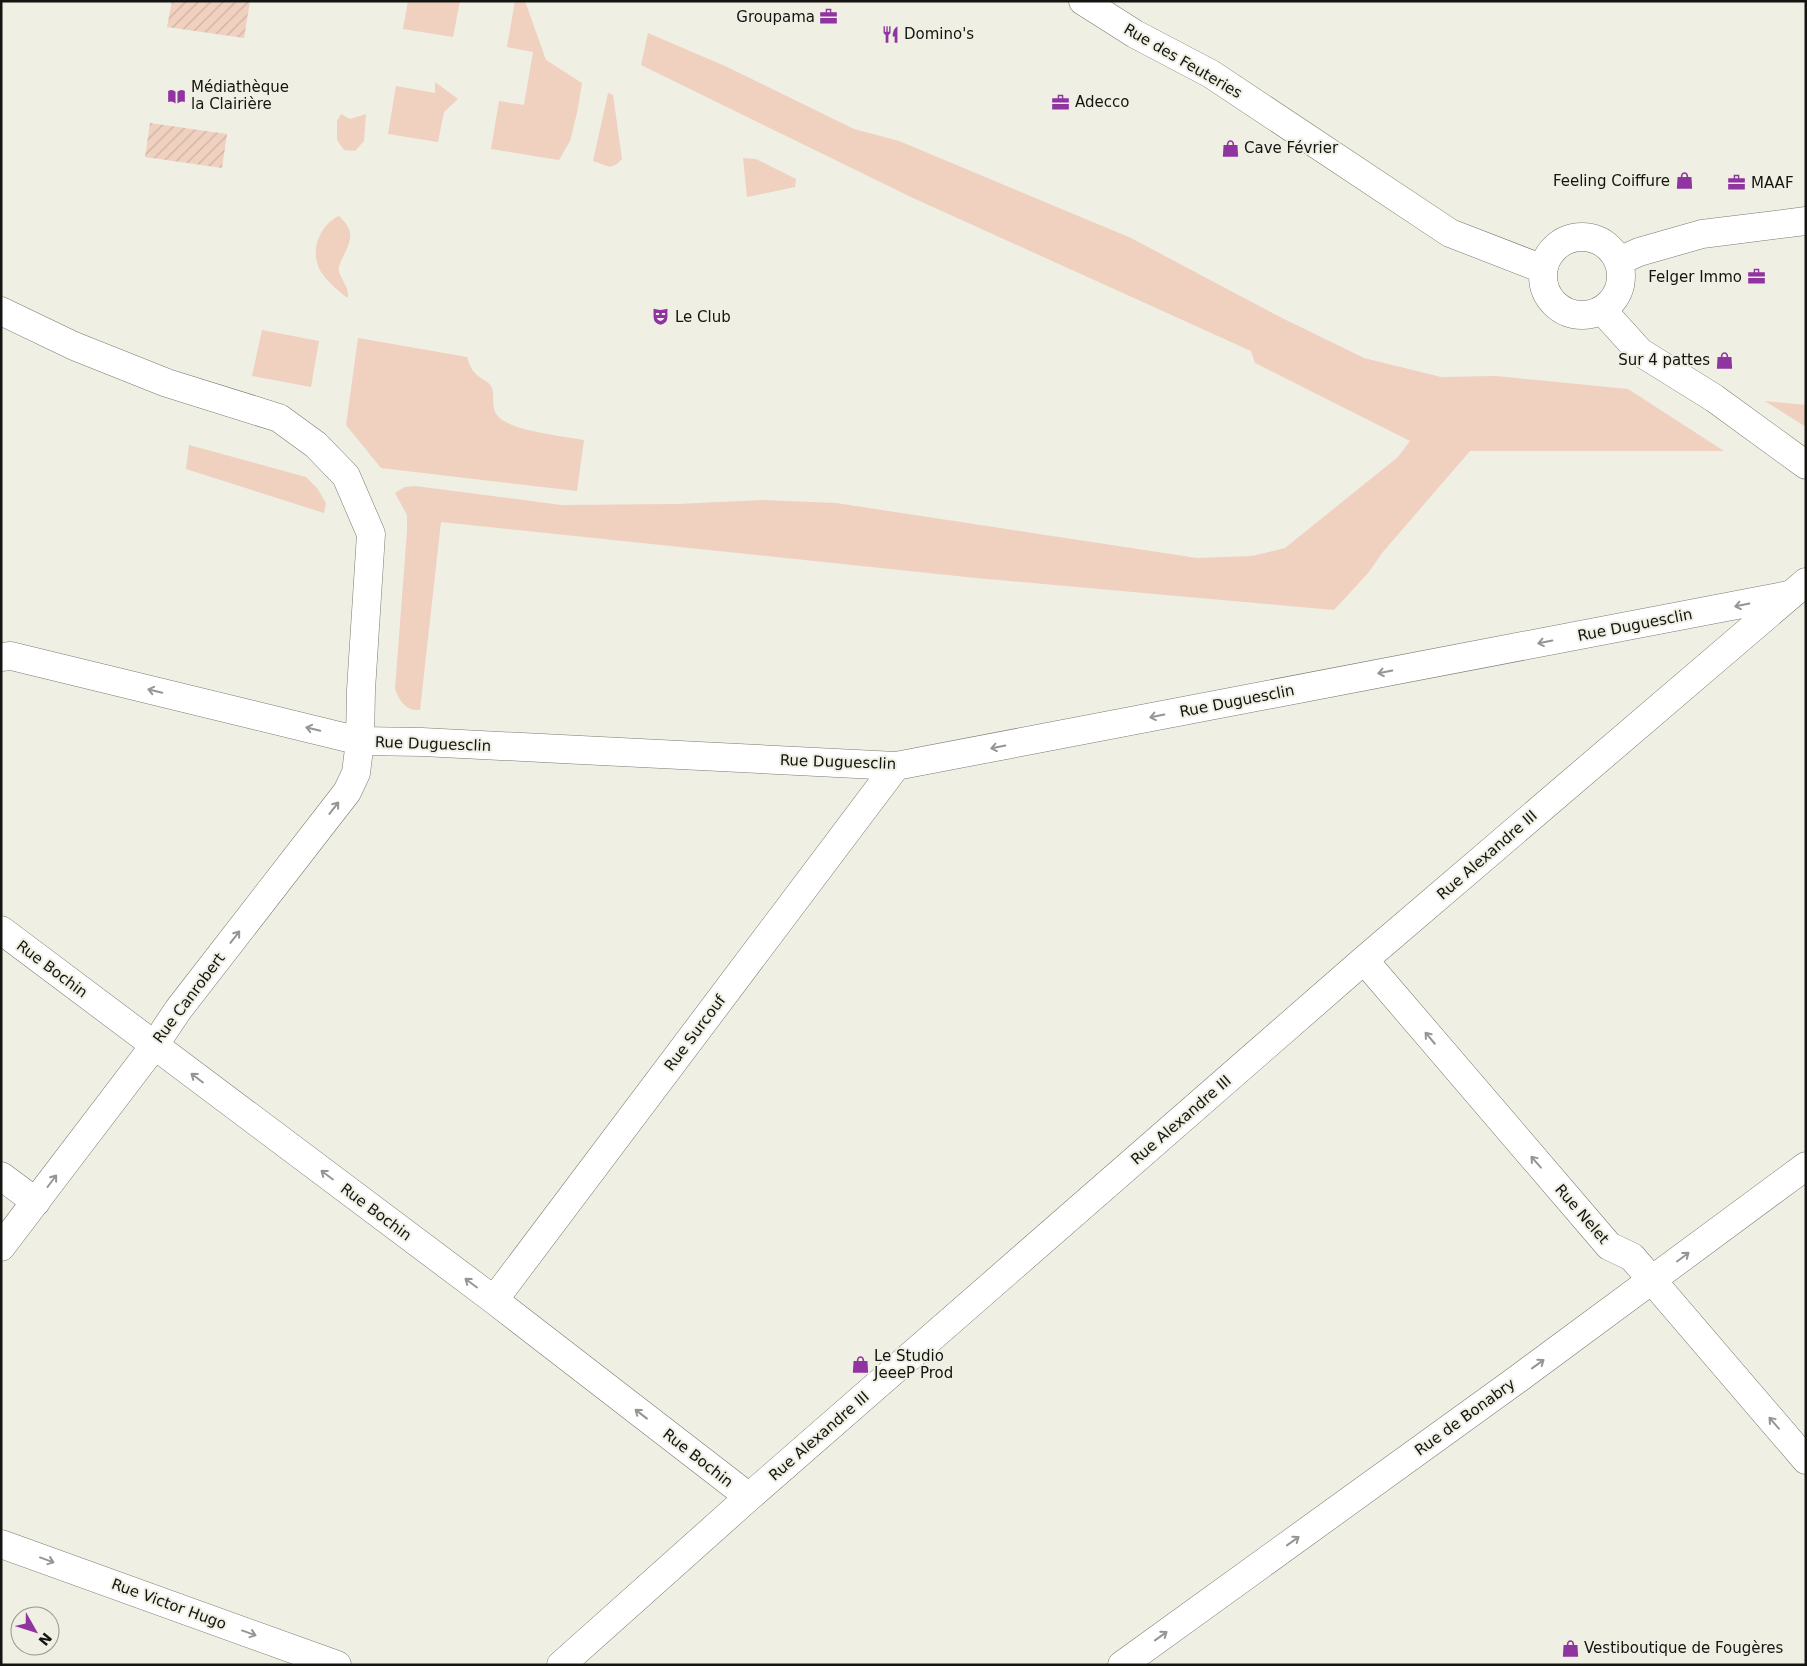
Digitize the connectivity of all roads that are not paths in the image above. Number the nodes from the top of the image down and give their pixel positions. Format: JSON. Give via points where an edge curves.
{"nodes":[{"id":1,"x":1082,"y":1,"type":"edge"},
{"id":2,"x":1806,"y":221,"type":"edge"},
{"id":3,"x":1619,"y":261,"type":"junction"},
{"id":4,"x":1543,"y":270,"type":"junction"},
{"id":5,"x":1602,"y":310,"type":"junction"},
{"id":6,"x":1,"y":311,"type":"edge"},
{"id":7,"x":1806,"y":465,"type":"edge"},
{"id":8,"x":1798,"y":589,"type":"edge"},
{"id":9,"x":1,"y":657,"type":"edge"},
{"id":10,"x":360,"y":741,"type":"junction"},
{"id":11,"x":896,"y":766,"type":"junction"},
{"id":12,"x":1,"y":930,"type":"edge"},
{"id":13,"x":1364,"y":960,"type":"junction"},
{"id":14,"x":154,"y":1046,"type":"junction"},
{"id":15,"x":1806,"y":1166,"type":"edge"},
{"id":16,"x":1,"y":1176,"type":"edge"},
{"id":17,"x":36,"y":1202,"type":"junction"},
{"id":18,"x":1,"y":1247,"type":"edge"},
{"id":19,"x":1651,"y":1281,"type":"junction"},
{"id":20,"x":494,"y":1300,"type":"junction"},
{"id":21,"x":1806,"y":1460,"type":"edge"},
{"id":22,"x":749,"y":1498,"type":"junction"},
{"id":23,"x":1,"y":1544,"type":"edge"},
{"id":24,"x":336,"y":1665,"type":"edge"},
{"id":25,"x":561,"y":1665,"type":"edge"},
{"id":26,"x":1122,"y":1665,"type":"edge"}],
"edges":[{"from":1,"to":4,"type":"street","name":"Rue des Feuteries","via":[[1135,34],[1211,74],[1450,233]]},
{"from":2,"to":3,"type":"street","via":[[1702,234]]},
{"from":3,"to":4,"type":"street","via":[[1600,241],[1578,236],[1558,245],[1550,253]]},
{"from":3,"to":5,"type":"street","via":[[1620,288]]},
{"from":4,"to":5,"type":"street","via":[[1543,283],[1551,300],[1561,309],[1581,315]]},
{"from":5,"to":7,"type":"street","via":[[1640,352],[1714,398]]},
{"from":6,"to":10,"type":"street","name":"Rue Canrobert","via":[[74,346],[167,383],[279,418],[316,445],[346,476],[371,534],[360,690]]},
{"from":8,"to":11,"type":"street","name":"Rue Duguesclin","one_way":true},
{"from":8,"to":13,"type":"street","name":"Rue Alexandre III"},
{"from":10,"to":9,"type":"street","name":"Rue Duguesclin","one_way":true,"via":[[11,656]]},
{"from":10,"to":11,"type":"street","name":"Rue Duguesclin"},
{"from":14,"to":10,"type":"street","name":"Rue Canrobert","one_way":true,"via":[[178,1010],[347,792],[356,773]]},
{"from":11,"to":20,"type":"street","name":"Rue Surcouf"},
{"from":12,"to":14,"type":"street","name":"Rue Bochin"},
{"from":19,"to":13,"type":"street","name":"Rue Nelet","one_way":true,"via":[[1632,1258],[1609,1246]]},
{"from":13,"to":22,"type":"street","name":"Rue Alexandre III"},
{"from":17,"to":14,"type":"street","name":"Rue Canrobert","one_way":true},
{"from":20,"to":14,"type":"street","name":"Rue Bochin","one_way":true},
{"from":19,"to":15,"type":"street","name":"Rue de Bonabry","one_way":true},
{"from":16,"to":17,"type":"street"},
{"from":17,"to":18,"type":"street","name":"Rue Canrobert"},
{"from":21,"to":19,"type":"street","name":"Rue Nelet","one_way":true},
{"from":26,"to":19,"type":"street","name":"Rue de Bonabry","one_way":true},
{"from":22,"to":20,"type":"street","name":"Rue Bochin","one_way":true},
{"from":22,"to":25,"type":"street","name":"Rue Alexandre III"},
{"from":23,"to":24,"type":"street","name":"Rue Victor Hugo","one_way":true}]}
